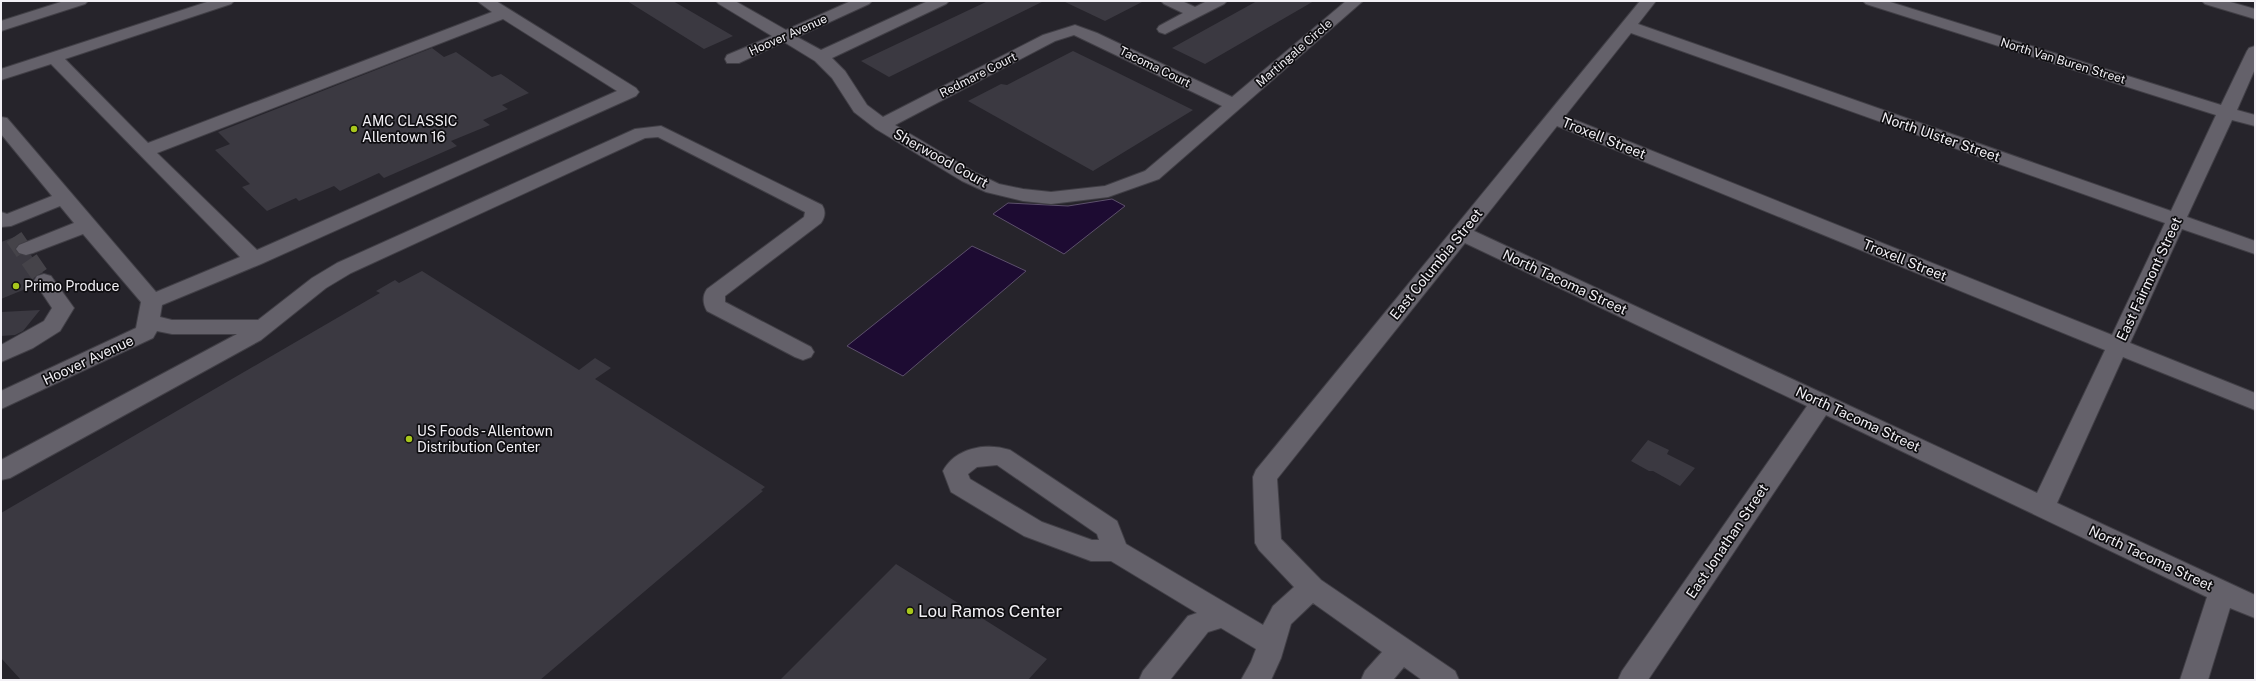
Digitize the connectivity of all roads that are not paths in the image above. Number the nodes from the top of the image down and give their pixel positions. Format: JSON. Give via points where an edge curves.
{"nodes":[{"id":1,"x":80,"y":1,"type":"edge"},
{"id":2,"x":226,"y":1,"type":"edge"},
{"id":3,"x":485,"y":1,"type":"edge"},
{"id":4,"x":724,"y":1,"type":"edge"},
{"id":5,"x":864,"y":1,"type":"edge"},
{"id":6,"x":941,"y":1,"type":"edge"},
{"id":7,"x":1169,"y":1,"type":"edge"},
{"id":8,"x":1219,"y":1,"type":"edge"},
{"id":9,"x":1355,"y":1,"type":"edge"},
{"id":10,"x":1648,"y":1,"type":"edge"},
{"id":11,"x":1871,"y":1,"type":"edge"},
{"id":12,"x":2210,"y":1,"type":"edge"},
{"id":13,"x":504,"y":13,"type":"junction"},
{"id":14,"x":1196,"y":13,"type":"junction"},
{"id":15,"x":2255,"y":14,"type":"edge"},
{"id":16,"x":1,"y":26,"type":"edge"},
{"id":17,"x":1628,"y":26,"type":"junction"},
{"id":18,"x":1165,"y":29,"type":"dead end"},
{"id":19,"x":1075,"y":30,"type":"joint"},
{"id":20,"x":786,"y":35,"type":"junction"},
{"id":21,"x":2255,"y":51,"type":"edge"},
{"id":22,"x":54,"y":58,"type":"junction"},
{"id":23,"x":821,"y":58,"type":"junction"},
{"id":24,"x":733,"y":59,"type":"dead end"},
{"id":25,"x":1,"y":75,"type":"edge"},
{"id":26,"x":1234,"y":105,"type":"junction"},
{"id":27,"x":2226,"y":112,"type":"junction"},
{"id":28,"x":1554,"y":118,"type":"junction"},
{"id":29,"x":2255,"y":121,"type":"edge"},
{"id":30,"x":1,"y":122,"type":"edge"},
{"id":31,"x":882,"y":125,"type":"junction"},
{"id":32,"x":7,"y":141,"type":"edge"},
{"id":33,"x":144,"y":151,"type":"junction"},
{"id":34,"x":63,"y":198,"type":"junction"},
{"id":35,"x":2176,"y":220,"type":"junction"},
{"id":36,"x":86,"y":225,"type":"junction"},
{"id":37,"x":11,"y":231,"type":"edge"},
{"id":38,"x":1461,"y":233,"type":"junction"},
{"id":39,"x":2255,"y":248,"type":"edge"},
{"id":40,"x":254,"y":259,"type":"junction"},
{"id":41,"x":44,"y":281,"type":"tunnel mouth"},
{"id":42,"x":151,"y":311,"type":"junction"},
{"id":43,"x":263,"y":327,"type":"junction"},
{"id":44,"x":2118,"y":346,"type":"junction"},
{"id":45,"x":802,"y":352,"type":"dead end"},
{"id":46,"x":1,"y":354,"type":"edge"},
{"id":47,"x":1,"y":401,"type":"edge"},
{"id":48,"x":1822,"y":402,"type":"junction"},
{"id":49,"x":2255,"y":402,"type":"edge"},
{"id":50,"x":1,"y":471,"type":"edge"},
{"id":51,"x":2043,"y":506,"type":"junction"},
{"id":52,"x":1115,"y":550,"type":"junction"},
{"id":53,"x":1312,"y":588,"type":"junction"},
{"id":54,"x":2222,"y":591,"type":"junction"},
{"id":55,"x":2255,"y":607,"type":"edge"},
{"id":56,"x":1223,"y":615,"type":"junction"},
{"id":57,"x":1270,"y":642,"type":"junction"},
{"id":58,"x":1401,"y":650,"type":"junction"},
{"id":59,"x":1153,"y":680,"type":"edge"},
{"id":60,"x":1255,"y":680,"type":"edge"},
{"id":61,"x":1375,"y":680,"type":"edge"},
{"id":62,"x":1445,"y":680,"type":"edge"},
{"id":63,"x":1632,"y":680,"type":"edge"},
{"id":64,"x":2194,"y":680,"type":"edge"}],
"edges":[{"from":1,"to":16,"type":"street"},
{"from":2,"to":22,"type":"street"},
{"from":3,"to":13,"type":"street"},
{"from":4,"to":20,"type":"street","name":"Sherwood Court"},
{"from":5,"to":20,"type":"street","name":"Hoover Avenue"},
{"from":6,"to":23,"type":"street"},
{"from":7,"to":14,"type":"street"},
{"from":8,"to":14,"type":"street"},
{"from":9,"to":26,"type":"street","name":"Martingale Circle"},
{"from":10,"to":17,"type":"street","name":"East Columbia Street"},
{"from":11,"to":27,"type":"street","name":"North Van Buren Street"},
{"from":12,"to":15,"type":"street"},
{"from":13,"to":33,"type":"street"},
{"from":13,"to":40,"type":"street","via":[[630,92]]},
{"from":14,"to":18,"type":"street"},
{"from":17,"to":28,"type":"street","name":"East Columbia Street"},
{"from":17,"to":35,"type":"street","name":"North Ulster Street"},
{"from":19,"to":26,"type":"street","name":"Tacoma Court"},
{"from":19,"to":31,"type":"street","name":"Redmare Court","via":[[1049,38]]},
{"from":20,"to":23,"type":"street","name":"Sherwood Court"},
{"from":20,"to":24,"type":"street","name":"Hoover Avenue"},
{"from":21,"to":27,"type":"street","name":"East Fairmont Street"},
{"from":22,"to":25,"type":"street"},
{"from":22,"to":33,"type":"street"},
{"from":23,"to":31,"type":"street","name":"Sherwood Court","via":[[839,75],[860,108]]},
{"from":26,"to":31,"type":"street","name":"Sherwood Court","via":[[1152,175],[1108,191],[1051,198],[993,188],[969,177]]},
{"from":27,"to":29,"type":"street","name":"North Van Buren Street"},
{"from":27,"to":35,"type":"street","name":"East Fairmont Street"},
{"from":28,"to":38,"type":"street","name":"East Columbia Street"},
{"from":28,"to":44,"type":"street","name":"Troxell Street"},
{"from":30,"to":32,"type":"street"},
{"from":32,"to":34,"type":"street"},
{"from":33,"to":40,"type":"street"},
{"from":34,"to":36,"type":"street"},
{"from":34,"to":37,"type":"street"},
{"from":35,"to":39,"type":"street","name":"North Ulster Street"},
{"from":35,"to":44,"type":"street","name":"East Fairmont Street"},
{"from":36,"to":37,"type":"street"},
{"from":36,"to":42,"type":"street"},
{"from":38,"to":48,"type":"street","name":"North Tacoma Street"},
{"from":38,"to":53,"type":"street","name":"East Columbia Street","via":[[1265,476],[1268,543]]},
{"from":40,"to":42,"type":"street"},
{"from":41,"to":46,"type":"street","via":[[63,308],[52,326]]},
{"from":42,"to":43,"type":"street","via":[[172,327]]},
{"from":42,"to":47,"type":"street","name":"Hoover Avenue","via":[[145,333]]},
{"from":43,"to":45,"type":"street","via":[[319,283],[344,268],[641,133],[661,131],[815,209],[814,219],[714,294],[715,306]]},
{"from":43,"to":50,"type":"street","via":[[253,335]]},
{"from":44,"to":49,"type":"street","name":"Troxell Street"},
{"from":44,"to":51,"type":"street","name":"East Fairmont Street"},
{"from":48,"to":51,"type":"street","name":"North Tacoma Street"},
{"from":48,"to":63,"type":"street","name":"East Jonathan Street"},
{"from":51,"to":54,"type":"street","name":"North Tacoma Street"},
{"from":52,"to":52,"type":"street","via":[[1108,528],[1001,456],[971,458],[955,471],[960,485],[1033,529],[1091,552]]},
{"from":52,"to":56,"type":"street"},
{"from":53,"to":57,"type":"street","via":[[1281,616]]},
{"from":53,"to":58,"type":"street"},
{"from":54,"to":55,"type":"street","name":"North Tacoma Street"},
{"from":54,"to":64,"type":"street"},
{"from":56,"to":57,"type":"street"},
{"from":56,"to":59,"type":"street","via":[[1198,624]]},
{"from":57,"to":60,"type":"street","via":[[1262,673]]},
{"from":58,"to":61,"type":"street"},
{"from":58,"to":62,"type":"street"}]}
